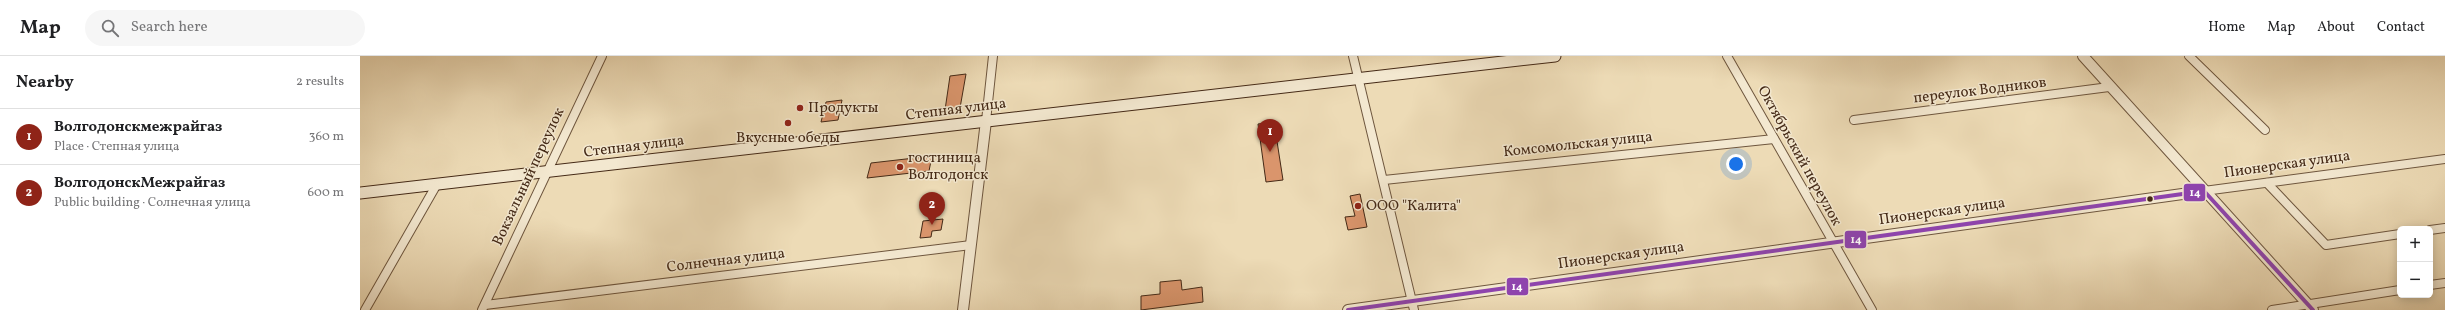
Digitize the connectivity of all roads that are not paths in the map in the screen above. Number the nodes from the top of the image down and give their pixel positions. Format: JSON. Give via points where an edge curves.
{"nodes":[{"id":1,"x":602,"y":56,"type":"edge"},
{"id":2,"x":993,"y":56,"type":"edge"},
{"id":3,"x":1353,"y":56,"type":"edge"},
{"id":4,"x":1555,"y":56,"type":"edge"},
{"id":5,"x":1727,"y":56,"type":"edge"},
{"id":6,"x":2083,"y":56,"type":"edge"},
{"id":7,"x":2189,"y":56,"type":"edge"},
{"id":8,"x":1500,"y":59,"type":"edge"},
{"id":9,"x":1359,"y":79,"type":"junction"},
{"id":10,"x":2110,"y":87,"type":"junction"},
{"id":11,"x":1854,"y":120,"type":"dead end"},
{"id":12,"x":986,"y":121,"type":"junction"},
{"id":13,"x":2265,"y":130,"type":"dead end"},
{"id":14,"x":1774,"y":138,"type":"junction"},
{"id":15,"x":2445,"y":159,"type":"edge"},
{"id":16,"x":547,"y":172,"type":"junction"},
{"id":17,"x":1384,"y":180,"type":"junction"},
{"id":18,"x":2267,"y":183,"type":"junction"},
{"id":19,"x":437,"y":184,"type":"junction"},
{"id":20,"x":2204,"y":191,"type":"junction"},
{"id":21,"x":360,"y":193,"type":"edge"},
{"id":22,"x":2445,"y":228,"type":"edge"},
{"id":23,"x":2433,"y":230,"type":"edge"},
{"id":24,"x":2397,"y":234,"type":"edge"},
{"id":25,"x":1831,"y":242,"type":"junction"},
{"id":26,"x":971,"y":244,"type":"junction"},
{"id":27,"x":2445,"y":283,"type":"edge"},
{"id":28,"x":2433,"y":285,"type":"edge"},
{"id":29,"x":2397,"y":291,"type":"edge"},
{"id":30,"x":1413,"y":305,"type":"edge"},
{"id":31,"x":483,"y":307,"type":"edge"},
{"id":32,"x":2311,"y":307,"type":"edge"},
{"id":33,"x":365,"y":310,"type":"edge"},
{"id":34,"x":963,"y":310,"type":"edge"},
{"id":35,"x":1348,"y":310,"type":"edge"},
{"id":36,"x":1872,"y":310,"type":"edge"},
{"id":37,"x":2272,"y":310,"type":"edge"}],
"edges":[{"from":1,"to":16,"type":"street","name":"Вокзальный переулок"},
{"from":2,"to":12,"type":"street"},
{"from":3,"to":9,"type":"street"},
{"from":4,"to":8,"type":"main road","name":"Степная улица"},
{"from":5,"to":14,"type":"street","name":"Октябрьский переулок"},
{"from":6,"to":10,"type":"street"},
{"from":7,"to":13,"type":"street"},
{"from":8,"to":9,"type":"main road","name":"Степная улица"},
{"from":9,"to":12,"type":"main road","name":"Степная улица"},
{"from":9,"to":17,"type":"street"},
{"from":10,"to":11,"type":"street","name":"переулок Водников"},
{"from":10,"to":20,"type":"street"},
{"from":12,"to":16,"type":"main road","name":"Степная улица"},
{"from":12,"to":26,"type":"street"},
{"from":14,"to":17,"type":"street","name":"Комсомольская улица"},
{"from":14,"to":25,"type":"street","name":"Октябрьский переулок"},
{"from":15,"to":18,"type":"street","name":"Пионерская улица"},
{"from":16,"to":19,"type":"main road","name":"Степная улица"},
{"from":16,"to":31,"type":"street","name":"Вокзальный переулок"},
{"from":17,"to":30,"type":"street"},
{"from":18,"to":20,"type":"street","name":"Пионерская улица"},
{"from":18,"to":24,"type":"street","via":[[2326,245]]},
{"from":19,"to":21,"type":"main road","name":"Степная улица"},
{"from":19,"to":33,"type":"street"},
{"from":20,"to":25,"type":"street","name":"Пионерская улица"},
{"from":20,"to":32,"type":"street"},
{"from":22,"to":23,"type":"street"},
{"from":25,"to":30,"type":"street","name":"Пионерская улица"},
{"from":25,"to":36,"type":"street","name":"Октябрьский переулок"},
{"from":26,"to":31,"type":"street","name":"Солнечная улица"},
{"from":26,"to":34,"type":"street"},
{"from":27,"to":28,"type":"street"},
{"from":29,"to":32,"type":"street"},
{"from":30,"to":35,"type":"street","name":"Пионерская улица"},
{"from":32,"to":37,"type":"street"}]}
